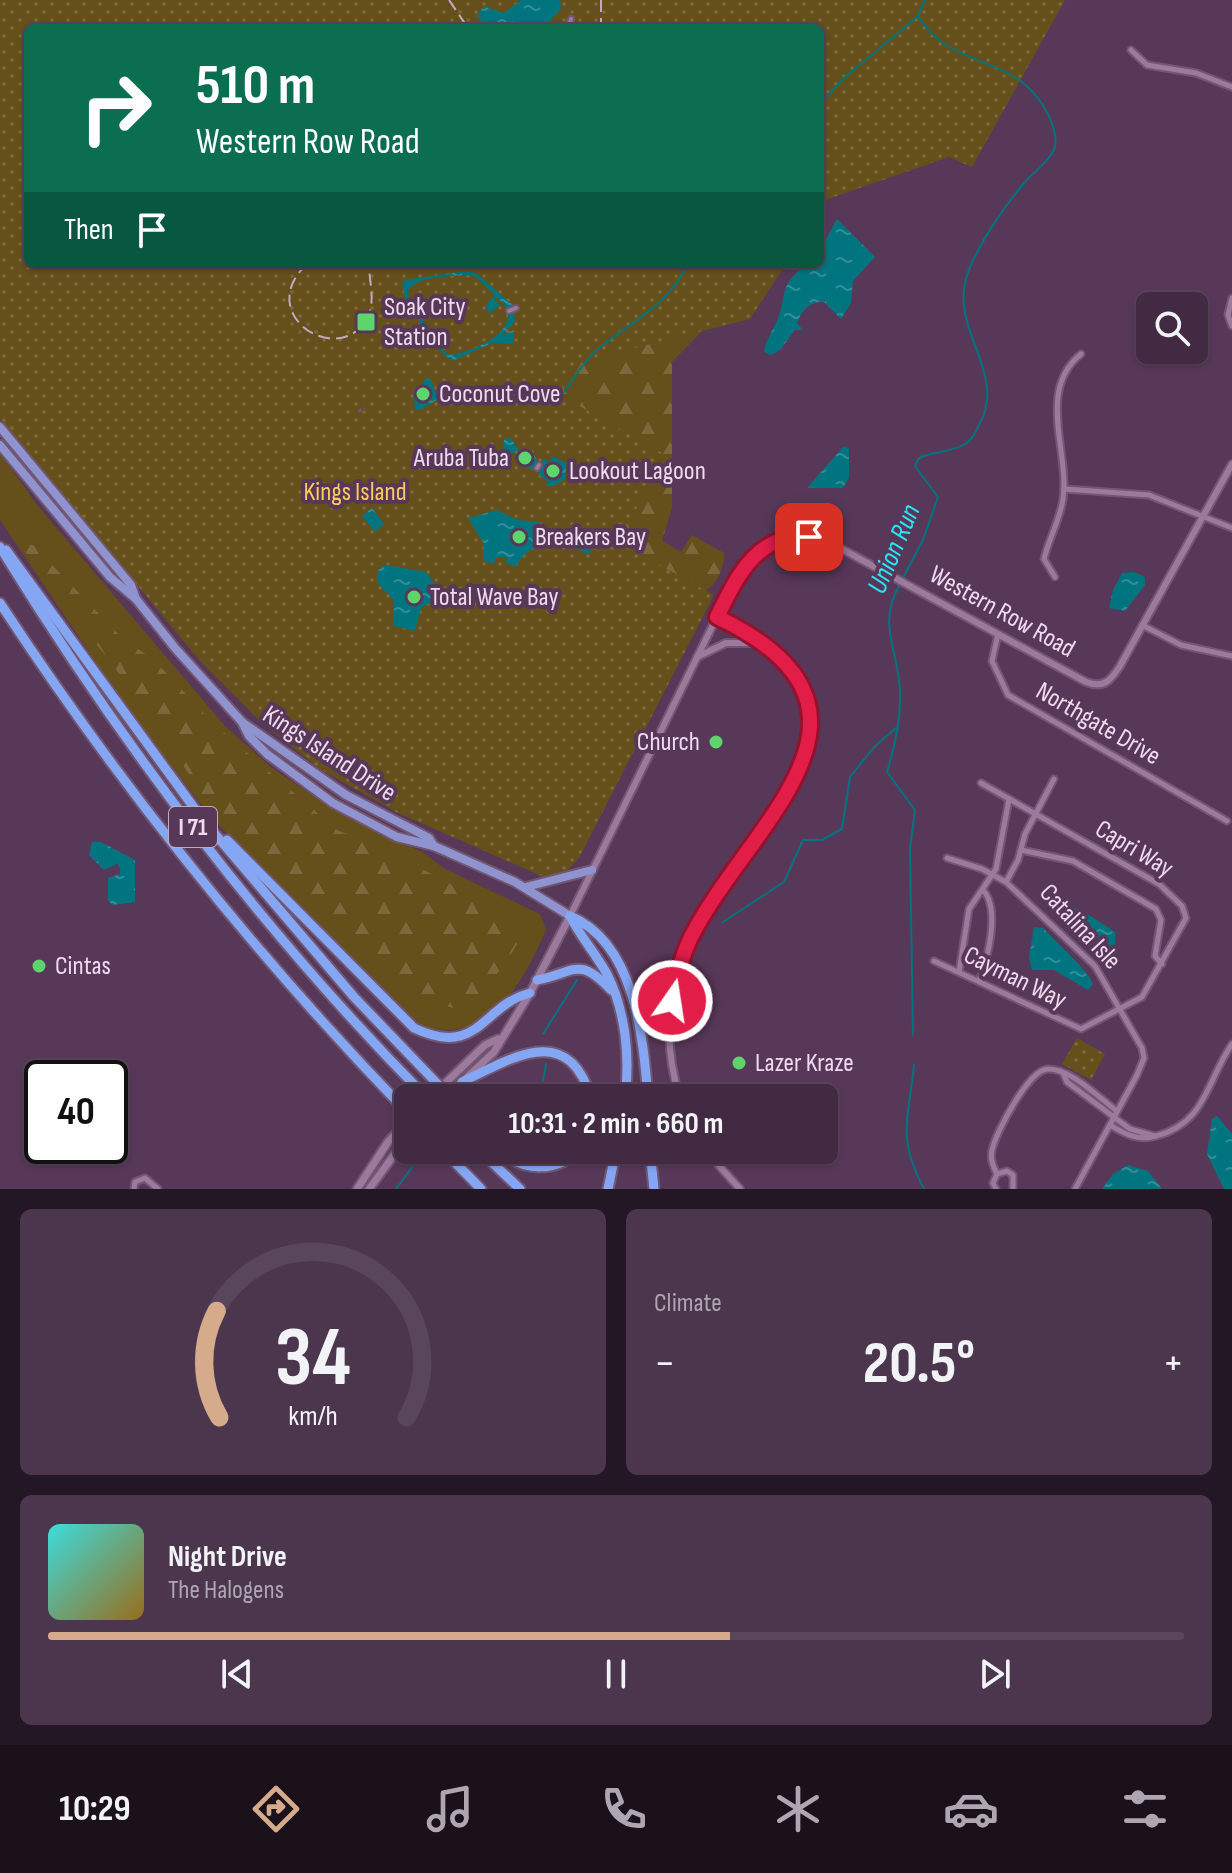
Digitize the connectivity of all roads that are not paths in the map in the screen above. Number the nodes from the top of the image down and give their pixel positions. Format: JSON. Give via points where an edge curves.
{"nodes":[{"id":1,"x":571,"y":19,"type":"dead end"},
{"id":2,"x":570,"y":24,"type":"edge"},
{"id":3,"x":1131,"y":50,"type":"dead end"},
{"id":4,"x":1232,"y":85,"type":"edge"},
{"id":5,"x":1232,"y":298,"type":"edge"},
{"id":6,"x":516,"y":308,"type":"dead end"},
{"id":7,"x":509,"y":311,"type":"dead end"},
{"id":8,"x":1232,"y":326,"type":"edge"},
{"id":9,"x":1081,"y":354,"type":"dead end"},
{"id":10,"x":0,"y":427,"type":"edge"},
{"id":11,"x":0,"y":445,"type":"edge"},
{"id":12,"x":1232,"y":464,"type":"edge"},
{"id":13,"x":1064,"y":489,"type":"junction"},
{"id":14,"x":1202,"y":518,"type":"junction"},
{"id":15,"x":1232,"y":528,"type":"edge"},
{"id":16,"x":0,"y":546,"type":"edge"},
{"id":17,"x":1055,"y":577,"type":"dead end"},
{"id":18,"x":136,"y":599,"type":"junction"},
{"id":19,"x":0,"y":603,"type":"edge"},
{"id":20,"x":717,"y":617,"type":"junction"},
{"id":21,"x":1142,"y":625,"type":"junction"},
{"id":22,"x":999,"y":632,"type":"junction"},
{"id":23,"x":773,"y":650,"type":"junction"},
{"id":24,"x":1232,"y":656,"type":"edge"},
{"id":25,"x":697,"y":657,"type":"junction"},
{"id":26,"x":242,"y":722,"type":"junction"},
{"id":27,"x":1054,"y":779,"type":"dead end"},
{"id":28,"x":981,"y":783,"type":"dead end"},
{"id":29,"x":1009,"y":799,"type":"junction"},
{"id":30,"x":1035,"y":815,"type":"junction"},
{"id":31,"x":203,"y":820,"type":"junction"},
{"id":32,"x":1227,"y":821,"type":"dead end"},
{"id":33,"x":434,"y":846,"type":"junction"},
{"id":34,"x":1021,"y":850,"type":"junction"},
{"id":35,"x":947,"y":858,"type":"dead end"},
{"id":36,"x":592,"y":870,"type":"junction"},
{"id":37,"x":993,"y":875,"type":"junction"},
{"id":38,"x":1006,"y":882,"type":"junction"},
{"id":39,"x":525,"y":887,"type":"junction"},
{"id":40,"x":984,"y":891,"type":"junction"},
{"id":41,"x":570,"y":916,"type":"junction"},
{"id":42,"x":934,"y":961,"type":"dead end"},
{"id":43,"x":1162,"y":964,"type":"junction"},
{"id":44,"x":959,"y":972,"type":"junction"},
{"id":45,"x":537,"y":980,"type":"junction"},
{"id":46,"x":979,"y":981,"type":"junction"},
{"id":47,"x":530,"y":993,"type":"junction"},
{"id":48,"x":613,"y":993,"type":"junction"},
{"id":49,"x":1121,"y":1010,"type":"junction"},
{"id":50,"x":498,"y":1039,"type":"junction"},
{"id":51,"x":1232,"y":1044,"type":"edge"},
{"id":52,"x":462,"y":1082,"type":"joint"},
{"id":53,"x":413,"y":1084,"type":"edge"},
{"id":54,"x":436,"y":1084,"type":"edge"},
{"id":55,"x":443,"y":1084,"type":"edge"},
{"id":56,"x":585,"y":1084,"type":"edge"},
{"id":57,"x":626,"y":1084,"type":"edge"},
{"id":58,"x":646,"y":1084,"type":"edge"},
{"id":59,"x":677,"y":1084,"type":"edge"},
{"id":60,"x":394,"y":1099,"type":"edge"},
{"id":61,"x":1116,"y":1114,"type":"junction"},
{"id":62,"x":1110,"y":1125,"type":"junction"},
{"id":63,"x":394,"y":1135,"type":"edge"},
{"id":64,"x":1156,"y":1136,"type":"junction"},
{"id":65,"x":394,"y":1155,"type":"edge"},
{"id":66,"x":456,"y":1164,"type":"edge"},
{"id":67,"x":494,"y":1164,"type":"edge"},
{"id":68,"x":522,"y":1164,"type":"edge"},
{"id":69,"x":553,"y":1164,"type":"edge"},
{"id":70,"x":613,"y":1164,"type":"edge"},
{"id":71,"x":651,"y":1164,"type":"edge"},
{"id":72,"x":718,"y":1164,"type":"edge"},
{"id":73,"x":462,"y":1171,"type":"junction"},
{"id":74,"x":997,"y":1174,"type":"junction"},
{"id":75,"x":134,"y":1189,"type":"edge"},
{"id":76,"x":158,"y":1189,"type":"edge"},
{"id":77,"x":357,"y":1189,"type":"edge"},
{"id":78,"x":369,"y":1189,"type":"edge"},
{"id":79,"x":470,"y":1189,"type":"edge"},
{"id":80,"x":481,"y":1189,"type":"edge"},
{"id":81,"x":520,"y":1189,"type":"edge"},
{"id":82,"x":608,"y":1189,"type":"edge"},
{"id":83,"x":654,"y":1189,"type":"edge"},
{"id":84,"x":740,"y":1189,"type":"edge"},
{"id":85,"x":996,"y":1189,"type":"edge"},
{"id":86,"x":1013,"y":1189,"type":"edge"},
{"id":87,"x":1075,"y":1189,"type":"edge"}],
"edges":[{"from":1,"to":2,"type":"street"},
{"from":3,"to":4,"type":"street","via":[[1147,65]]},
{"from":5,"to":8,"type":"street"},
{"from":6,"to":7,"type":"street"},
{"from":9,"to":13,"type":"street","via":[[1069,367],[1058,406]]},
{"from":10,"to":18,"type":"main road","name":"Kings Island Drive","via":[[131,585]]},
{"from":11,"to":18,"type":"main road","name":"Kings Island Drive","via":[[110,577]]},
{"from":12,"to":14,"type":"street","name":"Western Row Road"},
{"from":13,"to":14,"type":"street","via":[[1149,495]]},
{"from":13,"to":17,"type":"street","via":[[1044,559]]},
{"from":14,"to":15,"type":"street"},
{"from":14,"to":21,"type":"street","name":"Western Row Road"},
{"from":16,"to":31,"type":"highway","via":[[15,559]]},
{"from":16,"to":53,"type":"highway","number":"I 71","via":[[67,656],[184,816]]},
{"from":18,"to":26,"type":"main road","name":"Kings Island Drive"},
{"from":19,"to":60,"type":"highway","number":"I 71","via":[[197,877],[334,1038]]},
{"from":20,"to":22,"type":"street","name":"Western Row Road","via":[[745,564],[780,540],[816,539]]},
{"from":20,"to":23,"type":"street"},
{"from":20,"to":25,"type":"street","name":"Western Row Road"},
{"from":21,"to":22,"type":"street","name":"Western Row Road","via":[[1113,677],[1101,685],[1086,682]]},
{"from":21,"to":24,"type":"street","via":[[1181,645]]},
{"from":22,"to":32,"type":"street","name":"Northgate Drive","via":[[992,661],[1008,695]]},
{"from":23,"to":25,"type":"street","via":[[726,643]]},
{"from":23,"to":59,"type":"street","via":[[803,696],[808,742],[791,791],[706,912],[678,968],[669,1035]]},
{"from":25,"to":36,"type":"street","name":"Western Row Road"},
{"from":26,"to":33,"type":"main road","name":"Kings Island Drive","via":[[329,785],[429,838]]},
{"from":26,"to":33,"type":"main road","name":"Kings Island Drive","via":[[267,754],[333,803],[407,842]]},
{"from":27,"to":30,"type":"street"},
{"from":28,"to":29,"type":"street","name":"Capri Way"},
{"from":29,"to":30,"type":"street","name":"Capri Way"},
{"from":29,"to":37,"type":"street"},
{"from":30,"to":34,"type":"street"},
{"from":30,"to":43,"type":"street","name":"Capri Way","via":[[1159,884],[1182,906],[1185,922]]},
{"from":31,"to":47,"type":"highway","via":[[414,1028],[438,1037],[461,1035],[483,1026],[516,996]]},
{"from":31,"to":54,"type":"highway","bridge":true,"via":[[354,997]]},
{"from":33,"to":39,"type":"main road","name":"Kings Island Drive"},
{"from":34,"to":38,"type":"street"},
{"from":34,"to":43,"type":"street","via":[[1073,861],[1156,909],[1161,920],[1155,956]]},
{"from":35,"to":37,"type":"street","name":"Catalina Isle"},
{"from":36,"to":39,"type":"main road"},
{"from":36,"to":41,"type":"street","name":"Western Row Road"},
{"from":37,"to":38,"type":"street","name":"Catalina Isle"},
{"from":37,"to":40,"type":"street"},
{"from":38,"to":49,"type":"street","name":"Catalina Isle","via":[[1095,966]]},
{"from":39,"to":41,"type":"main road","name":"Kings Island Drive"},
{"from":40,"to":44,"type":"street","via":[[969,909]]},
{"from":40,"to":46,"type":"street","via":[[991,905]]},
{"from":41,"to":45,"type":"main road","name":"Western Row Road"},
{"from":41,"to":48,"type":"highway"},
{"from":41,"to":58,"type":"highway","via":[[595,931],[625,980],[640,1030]]},
{"from":42,"to":44,"type":"street","name":"Cayman Way"},
{"from":43,"to":49,"type":"street","name":"Capri Way","via":[[1142,997]]},
{"from":44,"to":46,"type":"street","name":"Cayman Way"},
{"from":45,"to":47,"type":"main road","name":"Western Row Road"},
{"from":45,"to":48,"type":"highway","via":[[577,967],[600,977]]},
{"from":46,"to":49,"type":"street","name":"Cayman Way","via":[[1076,1029]]},
{"from":47,"to":50,"type":"main road","name":"Western Row Road"},
{"from":48,"to":57,"type":"highway","via":[[627,1046]]},
{"from":49,"to":61,"type":"street","name":"Catalina Isle","via":[[1144,1058]]},
{"from":50,"to":52,"type":"main road","name":"Western Row Road","via":[[494,1052]]},
{"from":50,"to":55,"type":"main road","name":"Western Row Road"},
{"from":51,"to":64,"type":"street","via":[[1190,1121]]},
{"from":52,"to":56,"type":"highway","via":[[526,1052],[550,1052],[576,1065]]},
{"from":61,"to":62,"type":"street","name":"Catalina Isle"},
{"from":61,"to":64,"type":"street","via":[[1130,1129]]},
{"from":61,"to":74,"type":"street","via":[[1064,1075],[1045,1069],[1030,1079],[994,1144]]},
{"from":62,"to":64,"type":"street","via":[[1138,1139]]},
{"from":62,"to":87,"type":"street","name":"Catalina Isle"},
{"from":63,"to":77,"type":"main road"},
{"from":65,"to":78,"type":"main road"},
{"from":66,"to":73,"type":"highway"},
{"from":67,"to":81,"type":"highway"},
{"from":68,"to":69,"type":"highway"},
{"from":70,"to":82,"type":"highway"},
{"from":71,"to":83,"type":"highway"},
{"from":72,"to":84,"type":"street"},
{"from":73,"to":79,"type":"highway"},
{"from":73,"to":80,"type":"highway"},
{"from":74,"to":85,"type":"street"},
{"from":74,"to":86,"type":"street","via":[[1013,1175]]},
{"from":75,"to":76,"type":"street","via":[[135,1182],[145,1178]]}]}
